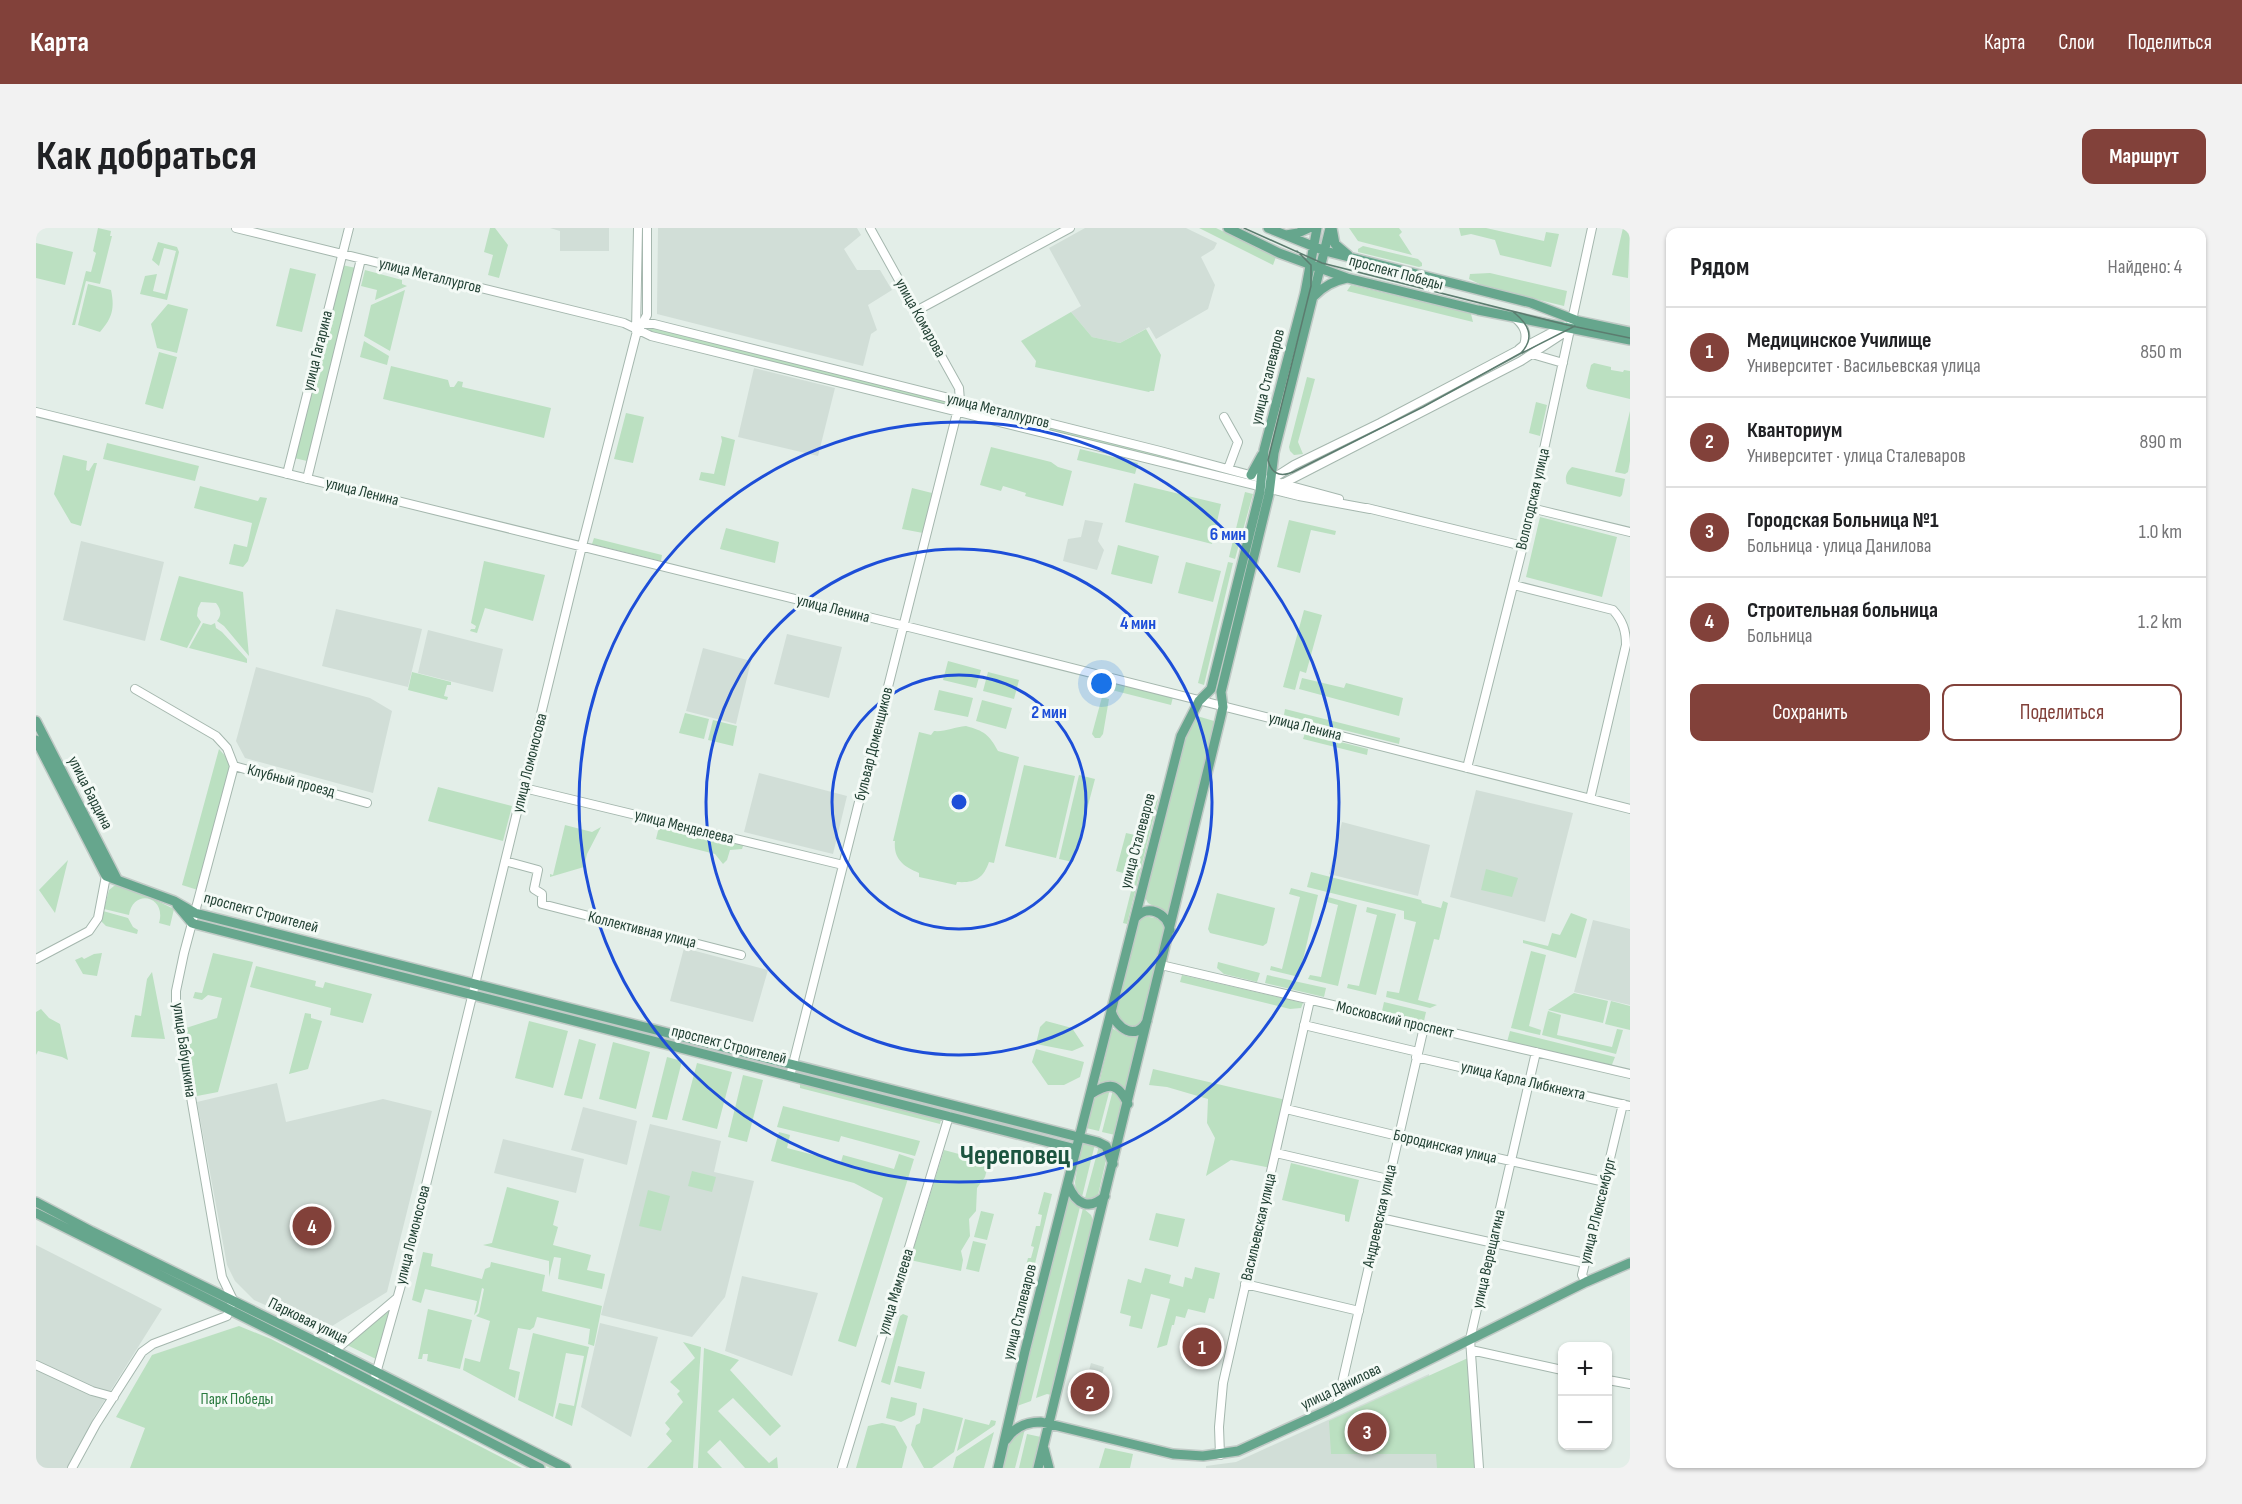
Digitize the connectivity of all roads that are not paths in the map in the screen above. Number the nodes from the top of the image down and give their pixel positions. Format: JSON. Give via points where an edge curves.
{"nodes":[{"id":1,"x":236,"y":228,"type":"edge"},
{"id":2,"x":349,"y":228,"type":"edge"},
{"id":3,"x":638,"y":228,"type":"edge"},
{"id":4,"x":647,"y":228,"type":"edge"},
{"id":5,"x":870,"y":228,"type":"edge"},
{"id":6,"x":1070,"y":228,"type":"edge"},
{"id":7,"x":1228,"y":228,"type":"edge"},
{"id":8,"x":1268,"y":228,"type":"edge"},
{"id":9,"x":1309,"y":228,"type":"edge"},
{"id":10,"x":1317,"y":228,"type":"edge"},
{"id":11,"x":1331,"y":228,"type":"edge"},
{"id":12,"x":1592,"y":228,"type":"edge"},
{"id":13,"x":1284,"y":236,"type":"junction"},
{"id":14,"x":1313,"y":247,"type":"junction"},
{"id":15,"x":1325,"y":251,"type":"junction"},
{"id":16,"x":342,"y":254,"type":"junction"},
{"id":17,"x":1353,"y":258,"type":"junction"},
{"id":18,"x":361,"y":259,"type":"junction"},
{"id":19,"x":1316,"y":267,"type":"junction"},
{"id":20,"x":1347,"y":278,"type":"junction"},
{"id":21,"x":1314,"y":296,"type":"junction"},
{"id":22,"x":1548,"y":309,"type":"junction"},
{"id":23,"x":916,"y":311,"type":"junction"},
{"id":24,"x":1513,"y":316,"type":"junction"},
{"id":25,"x":1542,"y":323,"type":"junction"},
{"id":26,"x":1571,"y":323,"type":"junction"},
{"id":27,"x":638,"y":328,"type":"junction"},
{"id":28,"x":1630,"y":332,"type":"edge"},
{"id":29,"x":1630,"y":340,"type":"edge"},
{"id":30,"x":1516,"y":352,"type":"junction"},
{"id":31,"x":1532,"y":354,"type":"junction"},
{"id":32,"x":1563,"y":363,"type":"junction"},
{"id":33,"x":960,"y":401,"type":"junction"},
{"id":34,"x":957,"y":411,"type":"junction"},
{"id":35,"x":36,"y":412,"type":"edge"},
{"id":36,"x":1224,"y":417,"type":"dead end"},
{"id":37,"x":1264,"y":450,"type":"junction"},
{"id":38,"x":1228,"y":469,"type":"junction"},
{"id":39,"x":287,"y":474,"type":"junction"},
{"id":40,"x":1251,"y":475,"type":"junction"},
{"id":41,"x":307,"y":479,"type":"junction"},
{"id":42,"x":1265,"y":483,"type":"junction"},
{"id":43,"x":1283,"y":483,"type":"junction"},
{"id":44,"x":1531,"y":508,"type":"junction"},
{"id":45,"x":1370,"y":509,"type":"junction"},
{"id":46,"x":1630,"y":532,"type":"edge"},
{"id":47,"x":582,"y":546,"type":"junction"},
{"id":48,"x":1523,"y":546,"type":"junction"},
{"id":49,"x":1514,"y":585,"type":"junction"},
{"id":50,"x":904,"y":626,"type":"junction"},
{"id":51,"x":1626,"y":660,"type":"edge"},
{"id":52,"x":135,"y":689,"type":"dead end"},
{"id":53,"x":1221,"y":692,"type":"junction"},
{"id":54,"x":1199,"y":701,"type":"junction"},
{"id":55,"x":1223,"y":707,"type":"junction"},
{"id":56,"x":36,"y":721,"type":"edge"},
{"id":57,"x":36,"y":740,"type":"edge"},
{"id":58,"x":234,"y":766,"type":"junction"},
{"id":59,"x":1467,"y":768,"type":"junction"},
{"id":60,"x":524,"y":788,"type":"junction"},
{"id":61,"x":1590,"y":799,"type":"junction"},
{"id":62,"x":368,"y":803,"type":"dead end"},
{"id":63,"x":1630,"y":809,"type":"edge"},
{"id":64,"x":505,"y":861,"type":"junction"},
{"id":65,"x":843,"y":865,"type":"junction"},
{"id":66,"x":106,"y":876,"type":"junction"},
{"id":67,"x":117,"y":879,"type":"junction"},
{"id":68,"x":174,"y":901,"type":"junction"},
{"id":69,"x":195,"y":913,"type":"junction"},
{"id":70,"x":1134,"y":919,"type":"junction"},
{"id":71,"x":192,"y":923,"type":"junction"},
{"id":72,"x":1170,"y":930,"type":"junction"},
{"id":73,"x":741,"y":955,"type":"dead end"},
{"id":74,"x":36,"y":959,"type":"edge"},
{"id":75,"x":1161,"y":965,"type":"junction"},
{"id":76,"x":475,"y":983,"type":"junction"},
{"id":77,"x":472,"y":995,"type":"junction"},
{"id":78,"x":1310,"y":1000,"type":"junction"},
{"id":79,"x":1111,"y":1011,"type":"junction"},
{"id":80,"x":1148,"y":1019,"type":"junction"},
{"id":81,"x":1304,"y":1025,"type":"junction"},
{"id":82,"x":1424,"y":1027,"type":"junction"},
{"id":83,"x":1536,"y":1052,"type":"junction"},
{"id":84,"x":1417,"y":1054,"type":"junction"},
{"id":85,"x":793,"y":1064,"type":"junction"},
{"id":86,"x":1630,"y":1074,"type":"edge"},
{"id":87,"x":790,"y":1076,"type":"junction"},
{"id":88,"x":1529,"y":1082,"type":"junction"},
{"id":89,"x":1091,"y":1094,"type":"junction"},
{"id":90,"x":1128,"y":1104,"type":"junction"},
{"id":91,"x":1626,"y":1105,"type":"edge"},
{"id":92,"x":1286,"y":1109,"type":"junction"},
{"id":93,"x":949,"y":1116,"type":"junction"},
{"id":94,"x":1079,"y":1137,"type":"junction"},
{"id":95,"x":1398,"y":1137,"type":"junction"},
{"id":96,"x":1076,"y":1149,"type":"junction"},
{"id":97,"x":1276,"y":1153,"type":"junction"},
{"id":98,"x":1511,"y":1161,"type":"junction"},
{"id":99,"x":1113,"y":1164,"type":"junction"},
{"id":100,"x":1388,"y":1179,"type":"junction"},
{"id":101,"x":1605,"y":1182,"type":"junction"},
{"id":102,"x":1068,"y":1185,"type":"junction"},
{"id":103,"x":1106,"y":1196,"type":"junction"},
{"id":104,"x":36,"y":1202,"type":"edge"},
{"id":105,"x":36,"y":1213,"type":"edge"},
{"id":106,"x":1380,"y":1218,"type":"junction"},
{"id":107,"x":1493,"y":1242,"type":"junction"},
{"id":108,"x":1585,"y":1263,"type":"junction"},
{"id":109,"x":1630,"y":1263,"type":"edge"},
{"id":110,"x":1586,"y":1282,"type":"junction"},
{"id":111,"x":1245,"y":1284,"type":"junction"},
{"id":112,"x":397,"y":1298,"type":"junction"},
{"id":113,"x":231,"y":1305,"type":"junction"},
{"id":114,"x":1359,"y":1311,"type":"junction"},
{"id":115,"x":1471,"y":1345,"type":"junction"},
{"id":116,"x":331,"y":1354,"type":"junction"},
{"id":117,"x":36,"y":1365,"type":"edge"},
{"id":118,"x":1558,"y":1369,"type":"edge"},
{"id":119,"x":375,"y":1377,"type":"junction"},
{"id":120,"x":1612,"y":1381,"type":"edge"},
{"id":121,"x":1630,"y":1384,"type":"edge"},
{"id":122,"x":114,"y":1396,"type":"junction"},
{"id":123,"x":1337,"y":1405,"type":"junction"},
{"id":124,"x":1048,"y":1423,"type":"junction"},
{"id":125,"x":1004,"y":1443,"type":"junction"},
{"id":126,"x":1043,"y":1444,"type":"junction"},
{"id":127,"x":1220,"y":1455,"type":"junction"},
{"id":128,"x":72,"y":1468,"type":"edge"},
{"id":129,"x":540,"y":1468,"type":"edge"},
{"id":130,"x":566,"y":1468,"type":"edge"},
{"id":131,"x":842,"y":1468,"type":"edge"},
{"id":132,"x":998,"y":1468,"type":"edge"},
{"id":133,"x":1038,"y":1468,"type":"edge"},
{"id":134,"x":1049,"y":1468,"type":"edge"},
{"id":135,"x":1479,"y":1468,"type":"edge"}],
"edges":[{"from":1,"to":16,"type":"street","name":"улица Металлургов"},
{"from":2,"to":16,"type":"street","name":"улица Гагарина"},
{"from":3,"to":27,"type":"street","name":"улица Ломоносова"},
{"from":4,"to":27,"type":"street","name":"улица Ломоносова","via":[[647,315]]},
{"from":5,"to":23,"type":"street","name":"улица Комарова"},
{"from":6,"to":23,"type":"street"},
{"from":7,"to":19,"type":"main road","name":"проспект Победы"},
{"from":8,"to":13,"type":"main road","name":"проспект Победы"},
{"from":9,"to":13,"type":"main road"},
{"from":10,"to":14,"type":"main road","name":"улица Сталеваров"},
{"from":11,"to":15,"type":"main road","name":"улица Сталеваров"},
{"from":11,"to":17,"type":"main road","via":[[1335,244]]},
{"from":12,"to":26,"type":"street","name":"Вологодская улица"},
{"from":13,"to":14,"type":"main road","name":"проспект Победы"},
{"from":14,"to":15,"type":"main road","name":"проспект Победы"},
{"from":14,"to":19,"type":"main road","name":"улица Сталеваров"},
{"from":15,"to":17,"type":"main road","name":"проспект Победы"},
{"from":15,"to":19,"type":"main road","name":"улица Сталеваров"},
{"from":16,"to":18,"type":"street","name":"улица Металлургов"},
{"from":16,"to":39,"type":"street","name":"улица Гагарина"},
{"from":17,"to":22,"type":"main road","name":"проспект Победы"},
{"from":18,"to":27,"type":"street","name":"улица Металлургов"},
{"from":18,"to":41,"type":"street","name":"улица Гагарина"},
{"from":19,"to":20,"type":"main road","name":"проспект Победы"},
{"from":19,"to":21,"type":"main road","name":"улица Сталеваров"},
{"from":19,"to":37,"type":"main road","name":"улица Сталеваров"},
{"from":20,"to":21,"type":"main road","via":[[1323,287]]},
{"from":20,"to":24,"type":"main road","name":"проспект Победы"},
{"from":21,"to":42,"type":"main road","name":"улица Сталеваров"},
{"from":22,"to":25,"type":"main road","via":[[1549,319]]},
{"from":22,"to":26,"type":"main road","name":"проспект Победы"},
{"from":23,"to":33,"type":"street","name":"улица Комарова","via":[[959,388]]},
{"from":24,"to":25,"type":"main road","name":"проспект Победы"},
{"from":24,"to":30,"type":"street","via":[[1526,334],[1524,345]]},
{"from":25,"to":26,"type":"main road","name":"проспект Победы"},
{"from":26,"to":28,"type":"main road","name":"проспект Победы"},
{"from":26,"to":29,"type":"main road","name":"проспект Победы"},
{"from":26,"to":30,"type":"street"},
{"from":26,"to":31,"type":"street"},
{"from":26,"to":32,"type":"street","name":"Вологодская улица"},
{"from":27,"to":33,"type":"street","name":"улица Металлургов","via":[[654,324]]},
{"from":27,"to":34,"type":"street","name":"улица Металлургов","via":[[651,336]]},
{"from":27,"to":47,"type":"street","name":"улица Ломоносова"},
{"from":30,"to":42,"type":"street"},
{"from":31,"to":32,"type":"street"},
{"from":31,"to":43,"type":"street"},
{"from":32,"to":44,"type":"street","name":"Вологодская улица"},
{"from":33,"to":34,"type":"street"},
{"from":33,"to":38,"type":"street","name":"улица Металлургов"},
{"from":34,"to":42,"type":"street","name":"улица Металлургов"},
{"from":34,"to":50,"type":"street","name":"бульвар Доменщиков"},
{"from":35,"to":39,"type":"street","name":"улица Ленина"},
{"from":36,"to":38,"type":"street","via":[[1238,442]]},
{"from":37,"to":40,"type":"main road"},
{"from":37,"to":42,"type":"main road","name":"улица Сталеваров"},
{"from":38,"to":40,"type":"street","name":"улица Металлургов"},
{"from":39,"to":41,"type":"street","name":"улица Ленина"},
{"from":40,"to":42,"type":"street","name":"улица Металлургов"},
{"from":41,"to":47,"type":"street","name":"улица Ленина"},
{"from":42,"to":43,"type":"street"},
{"from":42,"to":45,"type":"street","name":"улица Металлургов","via":[[1299,496]]},
{"from":42,"to":53,"type":"main road","name":"улица Сталеваров"},
{"from":42,"to":54,"type":"main road","name":"улица Сталеваров","via":[[1211,689]]},
{"from":43,"to":45,"type":"street","name":"улица Металлургов"},
{"from":44,"to":46,"type":"street"},
{"from":44,"to":48,"type":"street","name":"Вологодская улица"},
{"from":45,"to":48,"type":"street","name":"улица Металлургов"},
{"from":47,"to":50,"type":"street","name":"улица Ленина"},
{"from":47,"to":60,"type":"street","name":"улица Ломоносова"},
{"from":48,"to":49,"type":"street","name":"Вологодская улица"},
{"from":49,"to":51,"type":"street","via":[[1613,610],[1626,633]]},
{"from":49,"to":59,"type":"street","name":"Вологодская улица"},
{"from":50,"to":54,"type":"street","name":"улица Ленина"},
{"from":50,"to":65,"type":"street","name":"бульвар Доменщиков"},
{"from":51,"to":61,"type":"street"},
{"from":52,"to":58,"type":"street","name":"Клубный проезд","via":[[216,736],[227,748]]},
{"from":53,"to":54,"type":"street"},
{"from":53,"to":55,"type":"main road","name":"улица Сталеваров"},
{"from":54,"to":55,"type":"street","name":"улица Ленина"},
{"from":54,"to":70,"type":"main road","name":"улица Сталеваров","via":[[1181,736]]},
{"from":55,"to":59,"type":"street","name":"улица Ленина"},
{"from":55,"to":72,"type":"main road","name":"улица Сталеваров"},
{"from":56,"to":67,"type":"main road","name":"улица Бардина"},
{"from":57,"to":66,"type":"main road","name":"улица Бардина"},
{"from":58,"to":62,"type":"street","name":"Клубный проезд"},
{"from":58,"to":69,"type":"street","name":"улица Бабушкина"},
{"from":59,"to":61,"type":"street","name":"улица Ленина"},
{"from":60,"to":64,"type":"street","name":"улица Ломоносова"},
{"from":60,"to":65,"type":"street","name":"улица Менделеева"},
{"from":61,"to":63,"type":"street","name":"улица Ленина"},
{"from":64,"to":73,"type":"street","name":"Коллективная улица","via":[[538,870],[534,889],[542,894],[542,904]]},
{"from":64,"to":76,"type":"street","name":"улица Ломоносова"},
{"from":65,"to":85,"type":"street","name":"бульвар Доменщиков"},
{"from":66,"to":67,"type":"main road"},
{"from":66,"to":74,"type":"street","via":[[98,918],[89,931]]},
{"from":67,"to":68,"type":"main road"},
{"from":68,"to":69,"type":"main road","name":"проспект Строителей"},
{"from":68,"to":71,"type":"main road","name":"проспект Строителей"},
{"from":69,"to":71,"type":"street","name":"улица Бабушкина"},
{"from":69,"to":76,"type":"main road","name":"проспект Строителей"},
{"from":70,"to":72,"type":"main road","via":[[1140,912],[1156,911],[1165,918]]},
{"from":70,"to":79,"type":"main road","name":"улица Сталеваров"},
{"from":71,"to":77,"type":"main road","name":"проспект Строителей"},
{"from":71,"to":113,"type":"street","name":"улица Бабушкина","via":[[176,991],[176,1010],[222,1277]]},
{"from":72,"to":75,"type":"main road","name":"улица Сталеваров"},
{"from":75,"to":78,"type":"street","name":"Московский проспект"},
{"from":75,"to":80,"type":"main road","name":"улица Сталеваров"},
{"from":76,"to":77,"type":"street","name":"улица Ломоносова"},
{"from":76,"to":85,"type":"main road","name":"проспект Строителей"},
{"from":77,"to":87,"type":"main road","name":"проспект Строителей"},
{"from":77,"to":112,"type":"street","name":"улица Ломоносова"},
{"from":78,"to":81,"type":"street","name":"Васильевская улица"},
{"from":78,"to":82,"type":"street","name":"Московский проспект"},
{"from":79,"to":80,"type":"main road","via":[[1118,1026],[1126,1031],[1138,1030]]},
{"from":79,"to":89,"type":"main road","name":"улица Сталеваров"},
{"from":80,"to":90,"type":"main road","name":"улица Сталеваров"},
{"from":81,"to":84,"type":"street","name":"улица Карла Либкнехта"},
{"from":81,"to":92,"type":"street","name":"Васильевская улица"},
{"from":82,"to":83,"type":"street","name":"Московский проспект"},
{"from":82,"to":84,"type":"street","name":"Андреевская улица"},
{"from":83,"to":86,"type":"street","name":"Московский проспект"},
{"from":83,"to":88,"type":"street","name":"улица Верещагина"},
{"from":84,"to":88,"type":"street","name":"улица Карла Либкнехта"},
{"from":84,"to":95,"type":"street","name":"Андреевская улица"},
{"from":85,"to":87,"type":"street","name":"бульвар Доменщиков"},
{"from":85,"to":94,"type":"main road","name":"проспект Строителей"},
{"from":87,"to":93,"type":"main road","name":"проспект Строителей"},
{"from":88,"to":91,"type":"street","name":"улица Карла Либкнехта"},
{"from":88,"to":98,"type":"street","name":"улица Верещагина"},
{"from":89,"to":90,"type":"main road","via":[[1103,1086],[1113,1086],[1122,1092]]},
{"from":89,"to":94,"type":"main road","name":"улица Сталеваров"},
{"from":90,"to":99,"type":"main road","name":"улица Сталеваров"},
{"from":91,"to":101,"type":"street","name":"улица Р.Люксембург"},
{"from":92,"to":95,"type":"street","name":"Бородинская улица"},
{"from":92,"to":97,"type":"street","name":"Васильевская улица"},
{"from":93,"to":96,"type":"main road","name":"проспект Строителей"},
{"from":93,"to":131,"type":"street","name":"улица Мамлеева"},
{"from":94,"to":96,"type":"main road","name":"улица Сталеваров"},
{"from":94,"to":99,"type":"main road","name":"проспект Строителей","via":[[1106,1146]]},
{"from":95,"to":98,"type":"street","name":"Бородинская улица"},
{"from":95,"to":100,"type":"street","name":"Андреевская улица"},
{"from":96,"to":102,"type":"main road","name":"улица Сталеваров"},
{"from":97,"to":100,"type":"street"},
{"from":97,"to":111,"type":"street","name":"Васильевская улица"},
{"from":98,"to":101,"type":"street","name":"Бородинская улица"},
{"from":98,"to":107,"type":"street","name":"улица Верещагина"},
{"from":99,"to":103,"type":"main road","name":"улица Сталеваров"},
{"from":100,"to":106,"type":"street","name":"Андреевская улица"},
{"from":101,"to":108,"type":"street","name":"улица Р.Люксембург"},
{"from":102,"to":103,"type":"main road","via":[[1074,1197],[1083,1203],[1096,1203]]},
{"from":102,"to":125,"type":"main road","name":"улица Сталеваров"},
{"from":103,"to":124,"type":"main road","name":"улица Сталеваров"},
{"from":104,"to":113,"type":"main road","name":"Парковая улица"},
{"from":105,"to":113,"type":"main road","name":"Парковая улица"},
{"from":106,"to":107,"type":"street"},
{"from":106,"to":114,"type":"street","name":"Андреевская улица"},
{"from":107,"to":108,"type":"street"},
{"from":107,"to":115,"type":"street","name":"улица Верещагина"},
{"from":108,"to":110,"type":"street","name":"улица Р.Люксембург","via":[[1582,1275]]},
{"from":109,"to":110,"type":"main road","name":"улица Данилова"},
{"from":110,"to":115,"type":"main road","name":"улица Данилова"},
{"from":111,"to":114,"type":"street"},
{"from":111,"to":127,"type":"street","name":"Васильевская улица","via":[[1223,1383]]},
{"from":112,"to":116,"type":"street","name":"улица Ломоносова"},
{"from":112,"to":119,"type":"street","name":"улица Ломоносова"},
{"from":113,"to":116,"type":"main road","name":"Парковая улица"},
{"from":113,"to":122,"type":"street","via":[[227,1316],[153,1344],[142,1352]]},
{"from":114,"to":123,"type":"street","name":"Андреевская улица"},
{"from":115,"to":118,"type":"street"},
{"from":115,"to":123,"type":"main road","name":"улица Данилова"},
{"from":115,"to":135,"type":"street","name":"улица Верещагина"},
{"from":116,"to":119,"type":"main road","name":"Парковая улица"},
{"from":117,"to":122,"type":"street","via":[[92,1392]]},
{"from":119,"to":129,"type":"main road","name":"Парковая улица"},
{"from":119,"to":130,"type":"main road","name":"Парковая улица"},
{"from":120,"to":121,"type":"street"},
{"from":122,"to":128,"type":"street"},
{"from":123,"to":127,"type":"main road","name":"улица Данилова","via":[[1247,1448]]},
{"from":124,"to":125,"type":"main road","via":[[1022,1425]]},
{"from":124,"to":126,"type":"main road","name":"улица Сталеваров"},
{"from":124,"to":127,"type":"main road","name":"улица Данилова","via":[[1173,1454]]},
{"from":125,"to":132,"type":"main road","name":"улица Сталеваров"},
{"from":126,"to":133,"type":"main road","name":"улица Сталеваров"},
{"from":126,"to":134,"type":"main road"}]}
